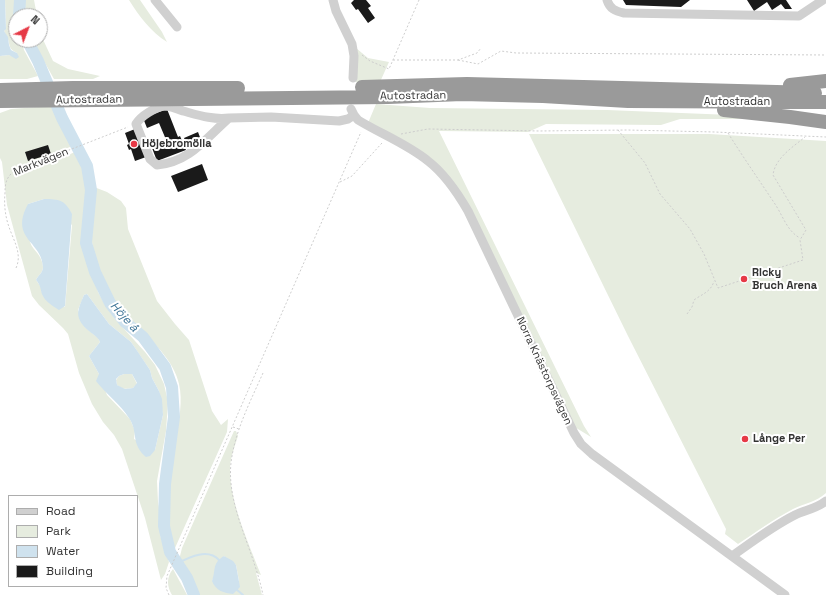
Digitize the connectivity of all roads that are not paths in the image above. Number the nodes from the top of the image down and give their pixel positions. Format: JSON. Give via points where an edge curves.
{"nodes":[{"id":1,"x":155,"y":0,"type":"edge"},
{"id":2,"x":332,"y":0,"type":"edge"},
{"id":3,"x":607,"y":0,"type":"edge"},
{"id":4,"x":823,"y":0,"type":"edge"},
{"id":5,"x":178,"y":27,"type":"dead end"},
{"id":6,"x":353,"y":78,"type":"dead end"},
{"id":7,"x":826,"y":81,"type":"edge"},
{"id":8,"x":0,"y":90,"type":"edge"},
{"id":9,"x":732,"y":92,"type":"junction"},
{"id":10,"x":826,"y":93,"type":"edge"},
{"id":11,"x":73,"y":94,"type":"junction"},
{"id":12,"x":32,"y":95,"type":"junction"},
{"id":13,"x":0,"y":101,"type":"edge"},
{"id":14,"x":628,"y":101,"type":"junction"},
{"id":15,"x":826,"y":102,"type":"edge"},
{"id":16,"x":229,"y":118,"type":"junction"},
{"id":17,"x":826,"y":122,"type":"edge"},
{"id":18,"x":826,"y":501,"type":"edge"},
{"id":19,"x":732,"y":556,"type":"junction"},
{"id":20,"x":785,"y":595,"type":"edge"}],
"edges":[{"from":1,"to":5,"type":"street"},
{"from":2,"to":6,"type":"street","via":[[352,44]]},
{"from":3,"to":4,"type":"street","via":[[614,11],[624,14],[798,16]]},
{"from":7,"to":9,"type":"highway"},
{"from":8,"to":12,"type":"highway","name":"Autostradan"},
{"from":9,"to":10,"type":"highway","name":"Autostradan"},
{"from":9,"to":11,"type":"highway","name":"Autostradan","via":[[468,84]]},
{"from":11,"to":12,"type":"highway","name":"Autostradan"},
{"from":11,"to":14,"type":"highway","name":"Autostradan","via":[[388,97],[462,94]]},
{"from":12,"to":13,"type":"highway","name":"Autostradan"},
{"from":14,"to":15,"type":"highway","name":"Autostradan"},
{"from":14,"to":17,"type":"highway","via":[[753,112]]},
{"from":16,"to":16,"type":"street","via":[[193,152],[177,160],[157,165],[150,159],[136,124],[150,112],[165,106],[207,118]]},
{"from":16,"to":19,"type":"street","name":"Norra Knästorpsvägen","via":[[339,121],[348,119],[352,112],[358,120],[428,161],[449,181],[468,211],[581,444]]},
{"from":18,"to":19,"type":"street","via":[[796,514]]},
{"from":19,"to":20,"type":"street","name":"Norra Knästorpsvägen"}]}
